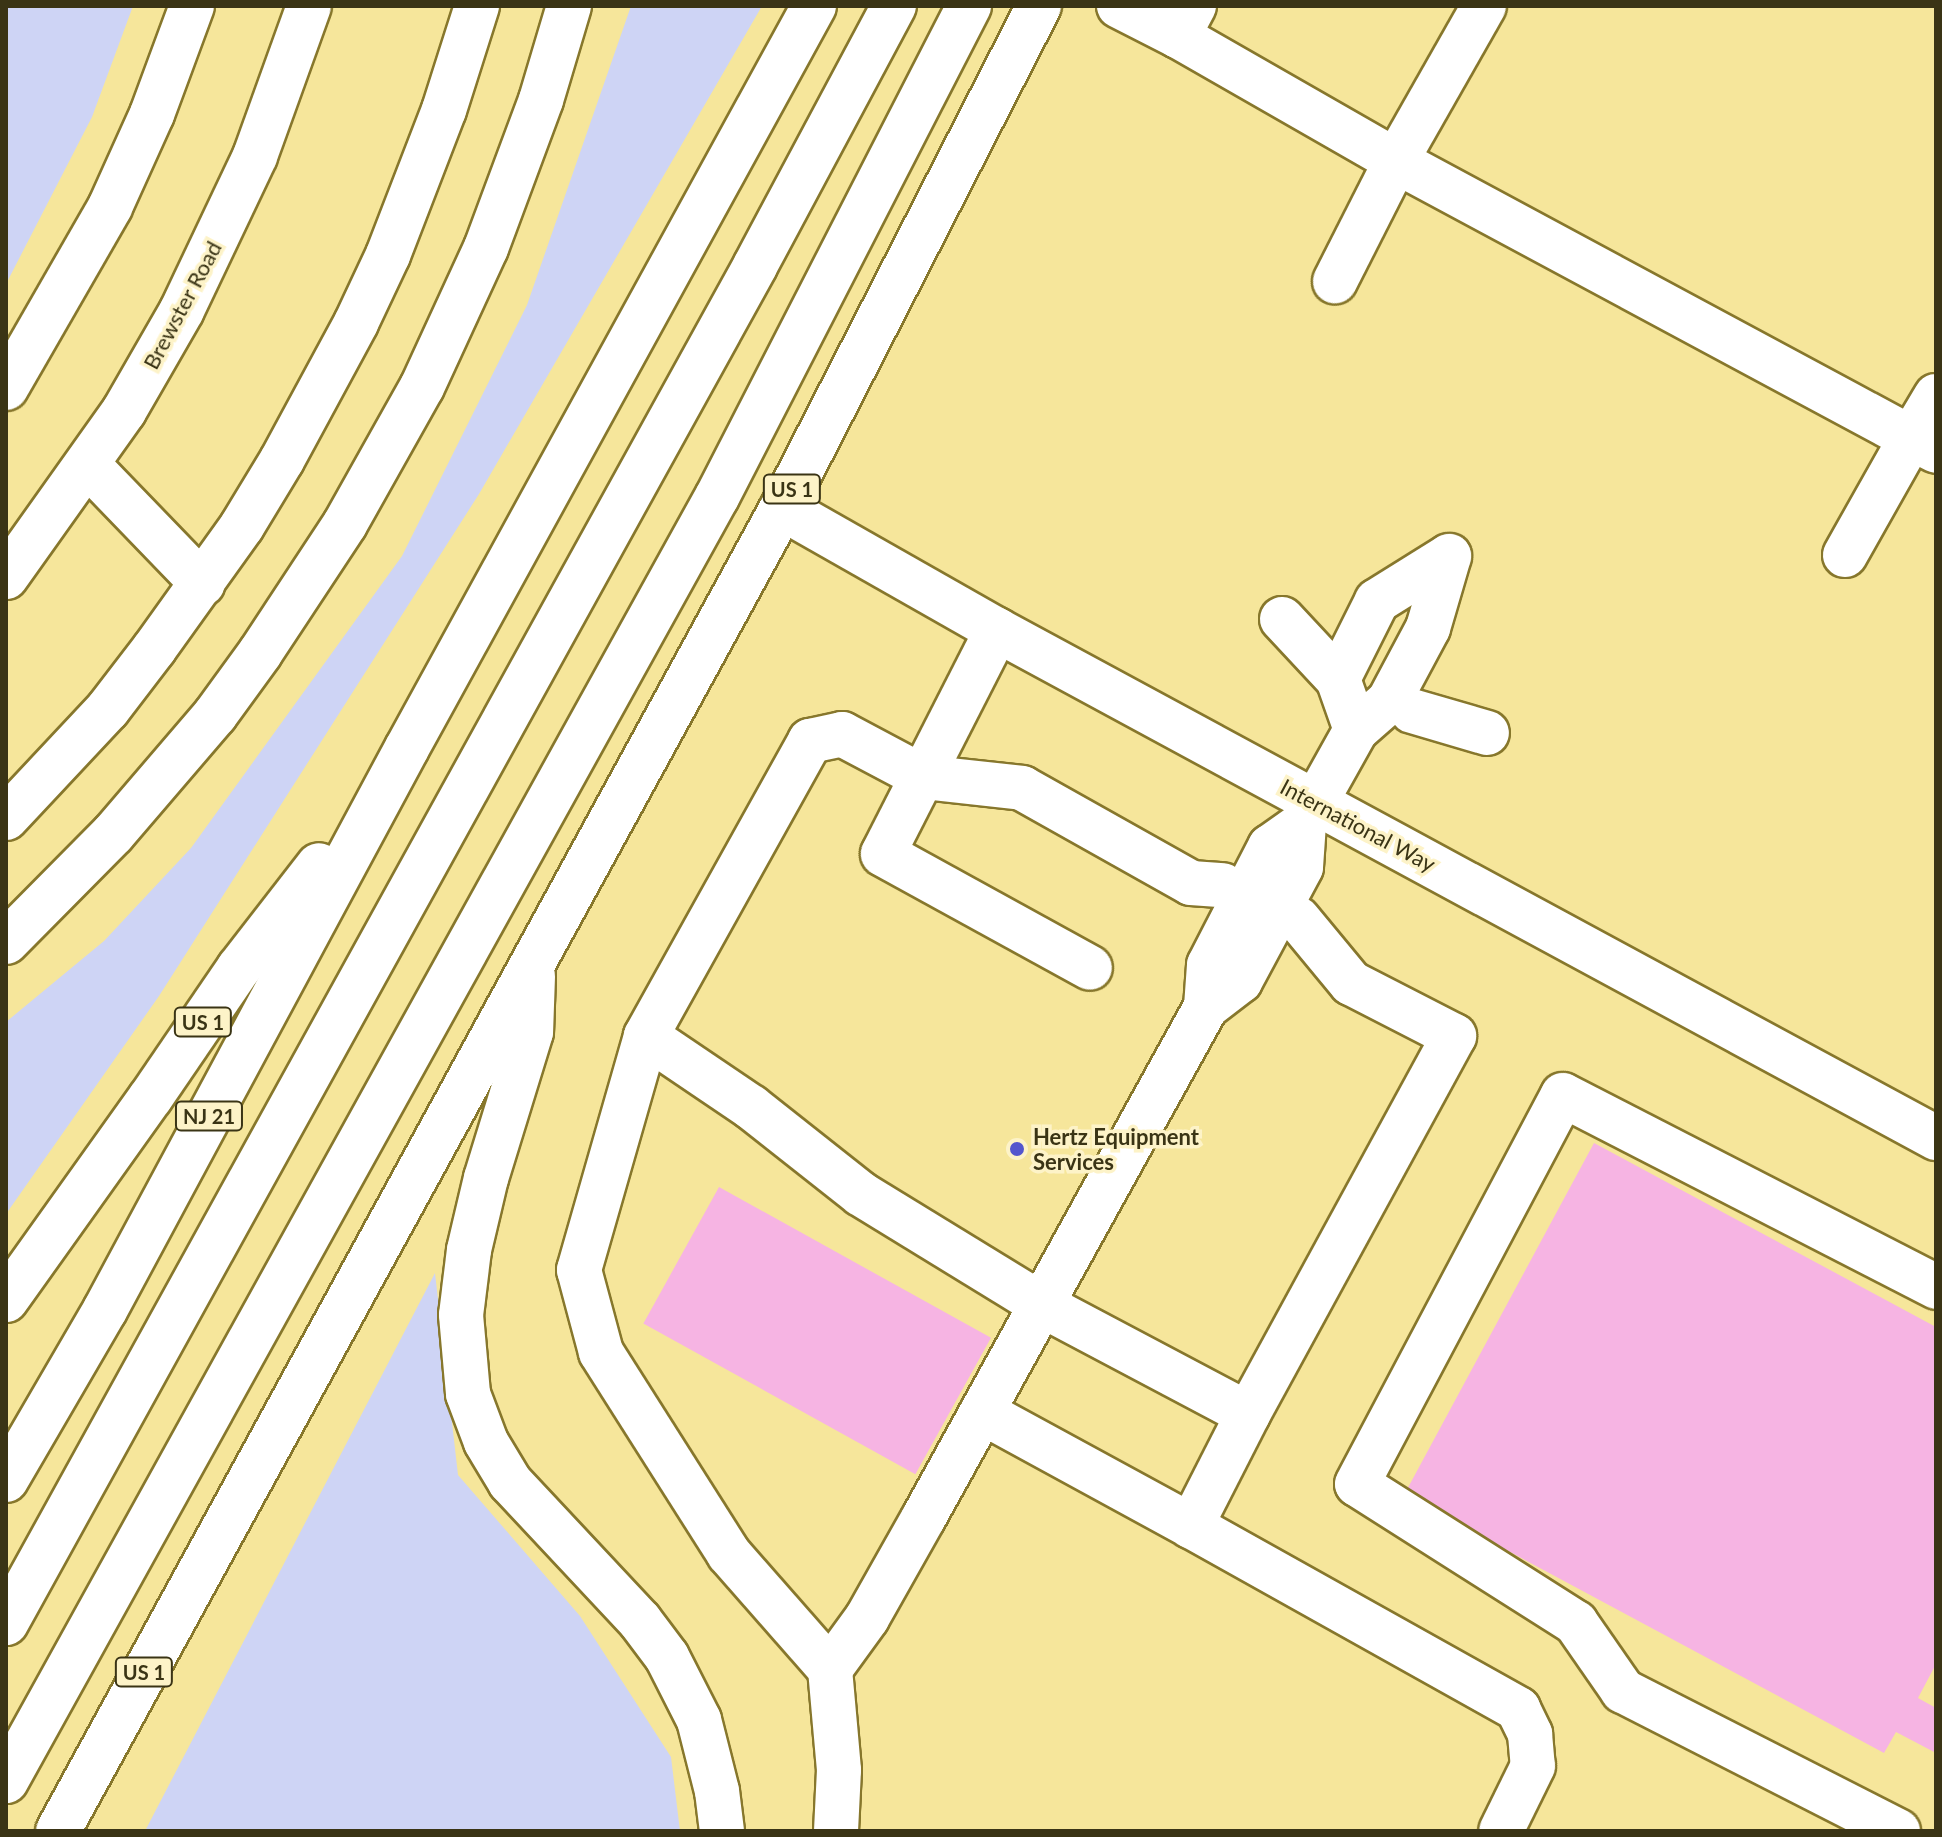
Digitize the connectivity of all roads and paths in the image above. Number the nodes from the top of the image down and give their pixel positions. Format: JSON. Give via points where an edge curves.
{"nodes":[{"id":1,"x":192,"y":6,"type":"edge"},
{"id":2,"x":309,"y":6,"type":"edge"},
{"id":3,"x":477,"y":6,"type":"edge"},
{"id":4,"x":569,"y":6,"type":"edge"},
{"id":5,"x":814,"y":6,"type":"edge"},
{"id":6,"x":894,"y":6,"type":"edge"},
{"id":7,"x":969,"y":6,"type":"edge"},
{"id":8,"x":1039,"y":6,"type":"edge"},
{"id":9,"x":1119,"y":6,"type":"edge"},
{"id":10,"x":1484,"y":6,"type":"edge"},
{"id":11,"x":1186,"y":21,"type":"edge"},
{"id":12,"x":1396,"y":161,"type":"junction"},
{"id":13,"x":1335,"y":281,"type":"dead end"},
{"id":14,"x":6,"y":388,"type":"edge"},
{"id":15,"x":1936,"y":396,"type":"edge"},
{"id":16,"x":1924,"y":444,"type":"edge"},
{"id":17,"x":88,"y":465,"type":"junction"},
{"id":18,"x":782,"y":508,"type":"junction"},
{"id":19,"x":1845,"y":555,"type":"dead end"},
{"id":20,"x":1449,"y":556,"type":"junction"},
{"id":21,"x":6,"y":577,"type":"edge"},
{"id":22,"x":203,"y":584,"type":"junction"},
{"id":23,"x":1282,"y":619,"type":"dead end"},
{"id":24,"x":997,"y":630,"type":"junction"},
{"id":25,"x":1338,"y":679,"type":"junction"},
{"id":26,"x":1412,"y":711,"type":"junction"},
{"id":27,"x":1356,"y":730,"type":"junction"},
{"id":28,"x":1487,"y":733,"type":"dead end"},
{"id":29,"x":407,"y":748,"type":"junction"},
{"id":30,"x":923,"y":777,"type":"junction"},
{"id":31,"x":1310,"y":813,"type":"junction"},
{"id":32,"x":6,"y":818,"type":"edge"},
{"id":33,"x":1223,"y":885,"type":"junction"},
{"id":34,"x":1298,"y":919,"type":"junction"},
{"id":35,"x":6,"y":942,"type":"edge"},
{"id":36,"x":533,"y":966,"type":"junction"},
{"id":37,"x":1090,"y":968,"type":"dead end"},
{"id":38,"x":1206,"y":1007,"type":"junction"},
{"id":39,"x":646,"y":1036,"type":"junction"},
{"id":40,"x":1936,"y":1138,"type":"edge"},
{"id":41,"x":193,"y":1284,"type":"junction"},
{"id":42,"x":1936,"y":1287,"type":"edge"},
{"id":43,"x":6,"y":1300,"type":"edge"},
{"id":44,"x":1042,"y":1305,"type":"junction"},
{"id":45,"x":982,"y":1412,"type":"junction"},
{"id":46,"x":1248,"y":1414,"type":"junction"},
{"id":47,"x":6,"y":1480,"type":"edge"},
{"id":48,"x":1191,"y":1526,"type":"junction"},
{"id":49,"x":6,"y":1579,"type":"edge"},
{"id":50,"x":6,"y":1623,"type":"edge"},
{"id":51,"x":830,"y":1669,"type":"junction"},
{"id":52,"x":6,"y":1781,"type":"edge"},
{"id":53,"x":58,"y":1831,"type":"edge"},
{"id":54,"x":722,"y":1831,"type":"edge"},
{"id":55,"x":836,"y":1831,"type":"edge"},
{"id":56,"x":1501,"y":1831,"type":"edge"},
{"id":57,"x":1898,"y":1831,"type":"edge"}],
"edges":[{"from":1,"to":14,"type":"main road","via":[[110,207]]},
{"from":2,"to":17,"type":"main road","name":"Brewster Road","via":[[278,99],[210,256],[132,398]]},
{"from":3,"to":22,"type":"main road","via":[[417,183],[356,323],[282,460]]},
{"from":4,"to":35,"type":"main road","via":[[528,138],[486,248],[422,387],[345,524],[215,715],[113,834]]},
{"from":5,"to":29,"type":"main road","number":"US 1"},
{"from":6,"to":41,"type":"main road"},
{"from":7,"to":52,"type":"main road","via":[[717,497]]},
{"from":8,"to":18,"type":"main road","number":"US 1"},
{"from":9,"to":11,"type":"main road"},
{"from":10,"to":12,"type":"main road"},
{"from":11,"to":12,"type":"main road"},
{"from":12,"to":13,"type":"main road"},
{"from":12,"to":16,"type":"main road"},
{"from":15,"to":16,"type":"main road"},
{"from":16,"to":19,"type":"main road"},
{"from":17,"to":21,"type":"main road","name":"Brewster Road"},
{"from":17,"to":22,"type":"main road"},
{"from":18,"to":24,"type":"main road","name":"International Way"},
{"from":18,"to":36,"type":"main road","number":"US 1"},
{"from":20,"to":25,"type":"main road","via":[[1377,601]]},
{"from":20,"to":26,"type":"main road","via":[[1451,636]]},
{"from":20,"to":27,"type":"main road","via":[[1421,642],[1389,701]]},
{"from":22,"to":32,"type":"main road","via":[[108,709]]},
{"from":23,"to":25,"type":"main road"},
{"from":24,"to":30,"type":"main road"},
{"from":24,"to":31,"type":"main road","name":"International Way"},
{"from":25,"to":27,"type":"main road"},
{"from":26,"to":27,"type":"main road"},
{"from":26,"to":28,"type":"main road"},
{"from":27,"to":31,"type":"main road"},
{"from":29,"to":43,"type":"main road","number":"US 1","via":[[239,968]]},
{"from":29,"to":47,"type":"main road","number":"NJ 21","via":[[105,1310]]},
{"from":30,"to":33,"type":"main road","via":[[1022,788],[1191,883]]},
{"from":30,"to":37,"type":"main road","via":[[883,854]]},
{"from":30,"to":39,"type":"main road","via":[[842,734],[810,741]]},
{"from":31,"to":33,"type":"main road","via":[[1246,840]]},
{"from":31,"to":34,"type":"main road","via":[[1320,875]]},
{"from":31,"to":38,"type":"main road","via":[[1301,867],[1240,981]]},
{"from":31,"to":40,"type":"main road","name":"International Way"},
{"from":33,"to":38,"type":"main road","via":[[1184,956]]},
{"from":34,"to":38,"type":"main road","via":[[1258,992]]},
{"from":34,"to":46,"type":"main road","via":[[1351,983],[1454,1036]]},
{"from":36,"to":53,"type":"main road","number":"US 1"},
{"from":36,"to":54,"type":"main road","via":[[531,1032],[486,1178],[464,1285],[461,1343],[468,1394],[486,1442],[510,1482],[667,1657],[699,1720]]},
{"from":38,"to":44,"type":"main road"},
{"from":39,"to":44,"type":"main road","via":[[751,1107],[861,1194]]},
{"from":39,"to":51,"type":"main road","via":[[579,1270],[601,1352],[729,1554]]},
{"from":41,"to":49,"type":"main road"},
{"from":41,"to":50,"type":"main road"},
{"from":42,"to":57,"type":"main road","via":[[1563,1095],[1357,1484],[1576,1623],[1623,1691]]},
{"from":44,"to":45,"type":"main road"},
{"from":44,"to":46,"type":"main road"},
{"from":45,"to":48,"type":"main road"},
{"from":45,"to":51,"type":"main road","via":[[867,1618]]},
{"from":46,"to":48,"type":"main road"},
{"from":48,"to":56,"type":"main road","via":[[1518,1709],[1530,1734],[1533,1766]]},
{"from":51,"to":55,"type":"main road","via":[[839,1770]]}]}
